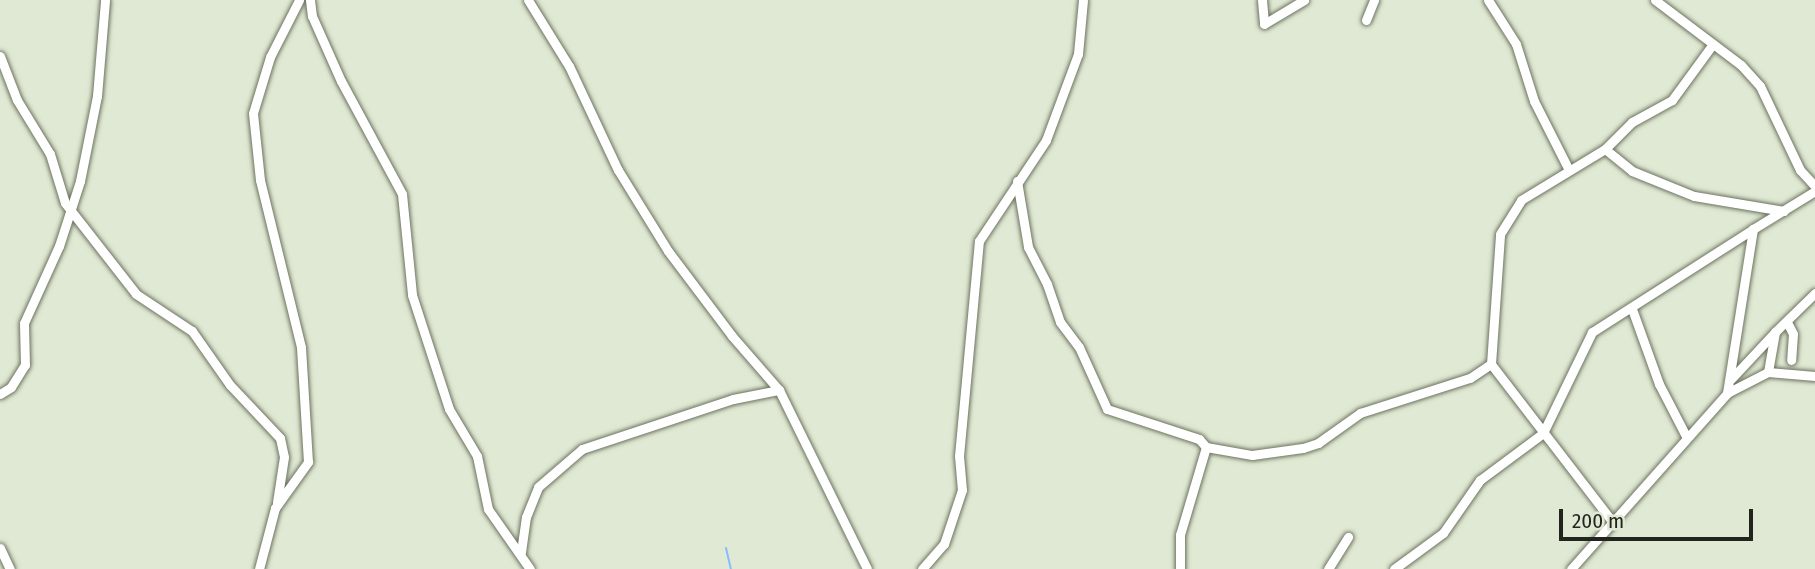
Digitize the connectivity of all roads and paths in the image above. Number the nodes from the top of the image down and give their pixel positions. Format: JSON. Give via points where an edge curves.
{"nodes":[{"id":1,"x":105,"y":0,"type":"edge"},
{"id":2,"x":299,"y":0,"type":"edge"},
{"id":3,"x":310,"y":0,"type":"edge"},
{"id":4,"x":528,"y":0,"type":"edge"},
{"id":5,"x":1083,"y":0,"type":"edge"},
{"id":6,"x":1262,"y":0,"type":"edge"},
{"id":7,"x":1304,"y":0,"type":"edge"},
{"id":8,"x":1374,"y":0,"type":"edge"},
{"id":9,"x":1488,"y":0,"type":"edge"},
{"id":10,"x":1655,"y":0,"type":"edge"},
{"id":11,"x":1366,"y":20,"type":"dead end"},
{"id":12,"x":1713,"y":44,"type":"junction"},
{"id":13,"x":0,"y":56,"type":"edge"},
{"id":14,"x":1605,"y":149,"type":"junction"},
{"id":15,"x":1569,"y":170,"type":"junction"},
{"id":16,"x":1017,"y":181,"type":"junction"},
{"id":17,"x":1815,"y":189,"type":"edge"},
{"id":18,"x":71,"y":210,"type":"junction"},
{"id":19,"x":1784,"y":211,"type":"junction"},
{"id":20,"x":1753,"y":229,"type":"junction"},
{"id":21,"x":1815,"y":292,"type":"edge"},
{"id":22,"x":1632,"y":309,"type":"junction"},
{"id":23,"x":1787,"y":322,"type":"junction"},
{"id":24,"x":1775,"y":332,"type":"junction"},
{"id":25,"x":1791,"y":360,"type":"dead end"},
{"id":26,"x":1491,"y":364,"type":"junction"},
{"id":27,"x":1768,"y":372,"type":"junction"},
{"id":28,"x":1815,"y":376,"type":"edge"},
{"id":29,"x":1731,"y":379,"type":"junction"},
{"id":30,"x":779,"y":390,"type":"junction"},
{"id":31,"x":1727,"y":393,"type":"junction"},
{"id":32,"x":0,"y":394,"type":"edge"},
{"id":33,"x":1542,"y":433,"type":"junction"},
{"id":34,"x":1686,"y":436,"type":"junction"},
{"id":35,"x":1206,"y":447,"type":"junction"},
{"id":36,"x":275,"y":508,"type":"junction"},
{"id":37,"x":1611,"y":520,"type":"junction"},
{"id":38,"x":1348,"y":537,"type":"dead end"},
{"id":39,"x":0,"y":548,"type":"edge"},
{"id":40,"x":521,"y":552,"type":"junction"},
{"id":41,"x":10,"y":569,"type":"edge"},
{"id":42,"x":259,"y":569,"type":"edge"},
{"id":43,"x":530,"y":569,"type":"edge"},
{"id":44,"x":867,"y":569,"type":"edge"},
{"id":45,"x":922,"y":569,"type":"edge"},
{"id":46,"x":1180,"y":569,"type":"edge"},
{"id":47,"x":1328,"y":569,"type":"edge"},
{"id":48,"x":1394,"y":569,"type":"edge"},
{"id":49,"x":1571,"y":569,"type":"edge"}],
"edges":[{"from":1,"to":18,"type":"street","via":[[97,96]]},
{"from":2,"to":36,"type":"street","via":[[270,57],[253,113],[260,180],[301,347],[308,458],[307,467]]},
{"from":3,"to":40,"type":"street","via":[[312,16],[341,81],[402,194],[412,295],[449,409],[477,456],[488,509]]},
{"from":4,"to":30,"type":"street","via":[[569,66],[618,170],[668,251],[705,303]]},
{"from":5,"to":16,"type":"street","via":[[1078,54],[1045,140]]},
{"from":6,"to":7,"type":"street","via":[[1264,24]]},
{"from":8,"to":11,"type":"street"},
{"from":9,"to":15,"type":"street","via":[[1516,44],[1534,101]]},
{"from":10,"to":12,"type":"street"},
{"from":12,"to":14,"type":"street","via":[[1681,91],[1632,122]]},
{"from":12,"to":17,"type":"street","via":[[1741,65],[1767,95],[1800,170]]},
{"from":13,"to":18,"type":"street","via":[[17,100],[50,154]]},
{"from":14,"to":15,"type":"street"},
{"from":14,"to":19,"type":"street","via":[[1632,171],[1694,196]]},
{"from":15,"to":26,"type":"street","via":[[1521,200],[1505,219],[1494,292]]},
{"from":16,"to":35,"type":"street","via":[[1028,247],[1060,322],[1079,347],[1107,409],[1199,439]]},
{"from":16,"to":45,"type":"street","via":[[979,241],[959,456],[962,490],[944,544]]},
{"from":17,"to":19,"type":"street"},
{"from":18,"to":32,"type":"street","via":[[24,323],[24,365],[11,387]]},
{"from":18,"to":36,"type":"street","via":[[136,294],[192,331],[230,385],[275,430],[284,451]]},
{"from":19,"to":20,"type":"street"},
{"from":20,"to":22,"type":"street"},
{"from":20,"to":29,"type":"street"},
{"from":21,"to":23,"type":"street"},
{"from":22,"to":33,"type":"street","via":[[1599,326],[1585,342]]},
{"from":22,"to":34,"type":"street","via":[[1659,384]]},
{"from":23,"to":24,"type":"street"},
{"from":23,"to":25,"type":"street","via":[[1793,334]]},
{"from":24,"to":27,"type":"street"},
{"from":24,"to":29,"type":"street"},
{"from":26,"to":33,"type":"street"},
{"from":26,"to":35,"type":"street","via":[[1460,382],[1360,413],[1318,443],[1303,448],[1252,455]]},
{"from":27,"to":28,"type":"street"},
{"from":27,"to":31,"type":"street"},
{"from":29,"to":31,"type":"street"},
{"from":30,"to":40,"type":"street","via":[[733,399],[582,449],[538,487],[526,517]]},
{"from":30,"to":44,"type":"street"},
{"from":31,"to":34,"type":"street"},
{"from":33,"to":37,"type":"street"},
{"from":33,"to":48,"type":"street","via":[[1480,480],[1433,544]]},
{"from":34,"to":37,"type":"street"},
{"from":35,"to":46,"type":"street","via":[[1180,535]]},
{"from":36,"to":42,"type":"street"},
{"from":37,"to":49,"type":"street"},
{"from":38,"to":47,"type":"street"},
{"from":39,"to":41,"type":"street"},
{"from":40,"to":43,"type":"street"}]}
